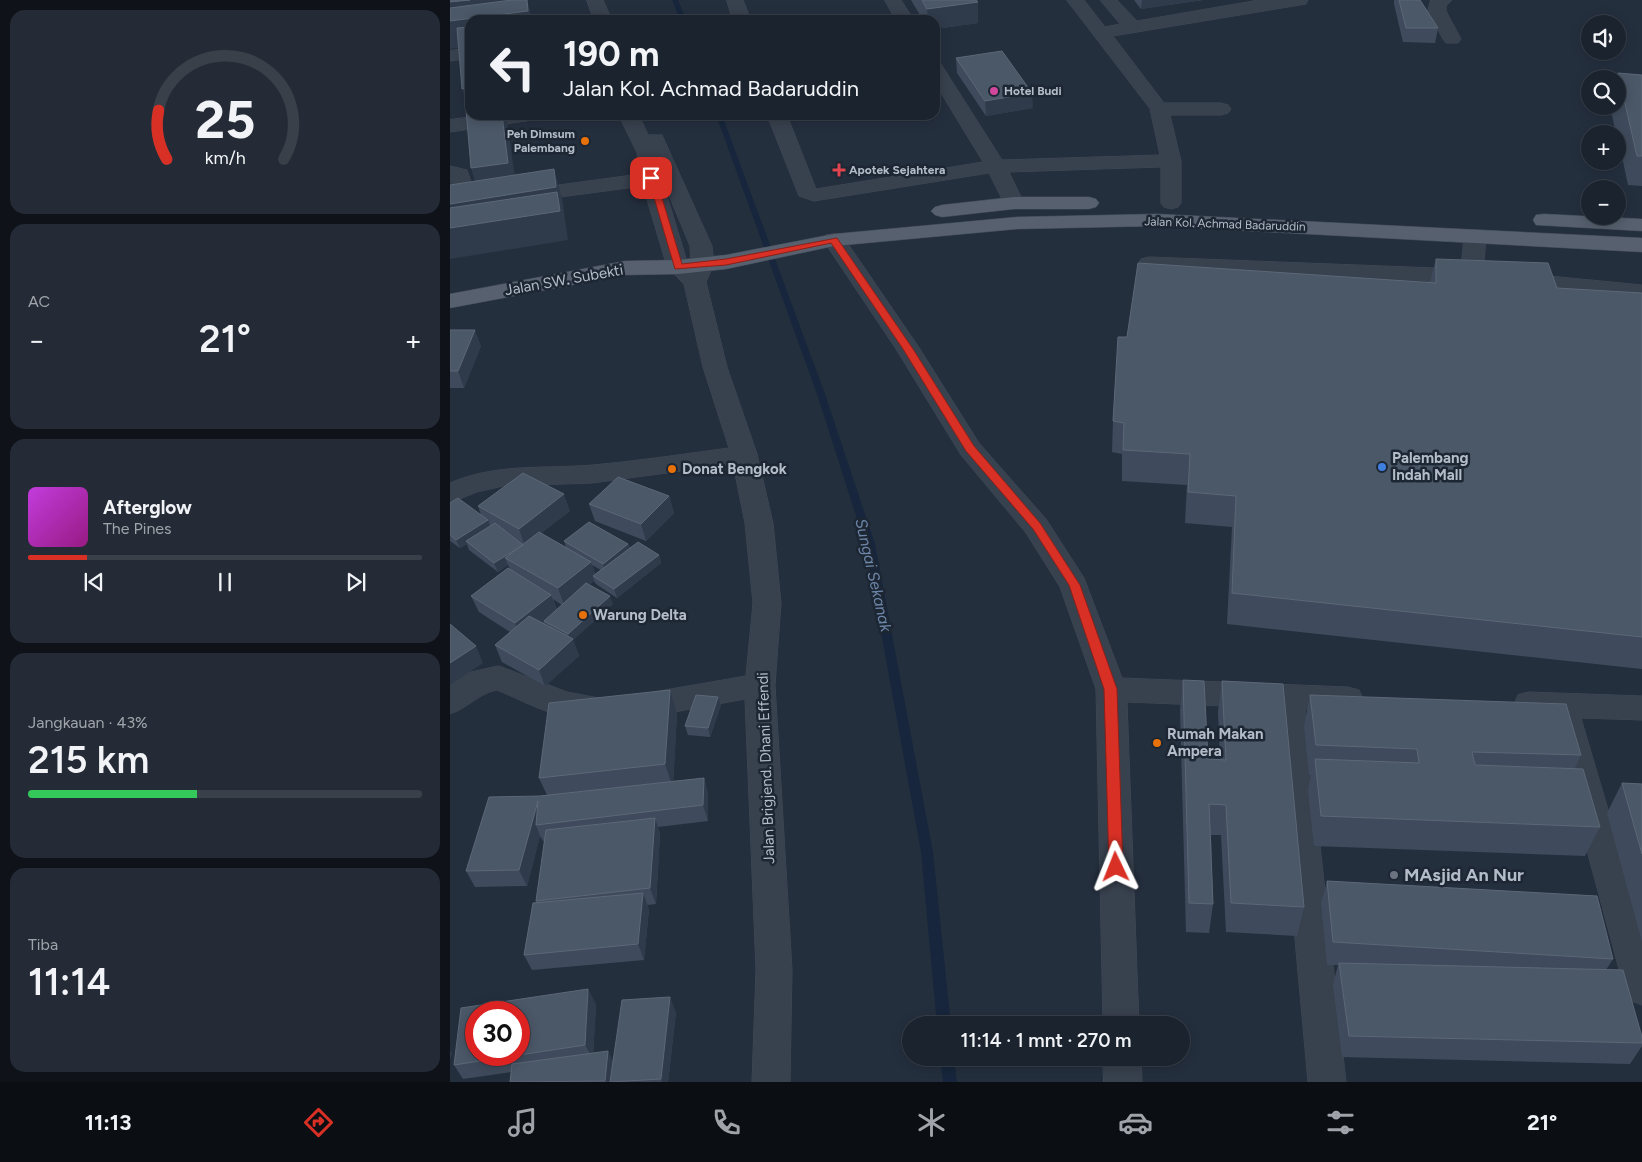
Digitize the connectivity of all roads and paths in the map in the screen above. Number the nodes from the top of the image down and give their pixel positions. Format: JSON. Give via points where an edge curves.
{"nodes":[{"id":1,"x":583,"y":0,"type":"edge"},
{"id":2,"x":595,"y":0,"type":"edge"},
{"id":3,"x":735,"y":0,"type":"edge"},
{"id":4,"x":893,"y":0,"type":"edge"},
{"id":5,"x":1075,"y":0,"type":"edge"},
{"id":6,"x":1108,"y":0,"type":"edge"},
{"id":7,"x":1300,"y":0,"type":"edge"},
{"id":8,"x":1444,"y":0,"type":"edge"},
{"id":9,"x":1270,"y":2,"type":"edge"},
{"id":10,"x":587,"y":15,"type":"edge"},
{"id":11,"x":601,"y":15,"type":"edge"},
{"id":12,"x":740,"y":15,"type":"edge"},
{"id":13,"x":902,"y":15,"type":"edge"},
{"id":14,"x":1133,"y":28,"type":"junction"},
{"id":15,"x":1101,"y":33,"type":"junction"},
{"id":16,"x":1452,"y":39,"type":"dead end"},
{"id":17,"x":465,"y":54,"type":"edge"},
{"id":18,"x":450,"y":56,"type":"edge"},
{"id":19,"x":940,"y":76,"type":"edge"},
{"id":20,"x":1159,"y":109,"type":"junction"},
{"id":21,"x":1221,"y":109,"type":"dead end"},
{"id":22,"x":491,"y":120,"type":"edge"},
{"id":23,"x":631,"y":120,"type":"edge"},
{"id":24,"x":646,"y":120,"type":"edge"},
{"id":25,"x":779,"y":120,"type":"edge"},
{"id":26,"x":450,"y":126,"type":"edge"},
{"id":27,"x":1171,"y":161,"type":"junction"},
{"id":28,"x":996,"y":166,"type":"junction"},
{"id":29,"x":450,"y":172,"type":"edge"},
{"id":30,"x":651,"y":178,"type":"junction"},
{"id":31,"x":1171,"y":203,"type":"junction"},
{"id":32,"x":1006,"y":204,"type":"junction"},
{"id":33,"x":1642,"y":225,"type":"edge"},
{"id":34,"x":817,"y":236,"type":"junction"},
{"id":35,"x":1475,"y":236,"type":"junction"},
{"id":36,"x":1642,"y":245,"type":"edge"},
{"id":37,"x":690,"y":262,"type":"junction"},
{"id":38,"x":1149,"y":264,"type":"edge"},
{"id":39,"x":1488,"y":277,"type":"junction"},
{"id":40,"x":1642,"y":292,"type":"edge"},
{"id":41,"x":450,"y":301,"type":"edge"},
{"id":42,"x":744,"y":454,"type":"junction"},
{"id":43,"x":450,"y":494,"type":"edge"},
{"id":44,"x":760,"y":685,"type":"junction"},
{"id":45,"x":1111,"y":689,"type":"junction"},
{"id":46,"x":1288,"y":696,"type":"junction"},
{"id":47,"x":1373,"y":700,"type":"edge"},
{"id":48,"x":450,"y":702,"type":"edge"},
{"id":49,"x":1497,"y":703,"type":"edge"},
{"id":50,"x":1563,"y":705,"type":"junction"},
{"id":51,"x":1642,"y":708,"type":"edge"},
{"id":52,"x":1642,"y":988,"type":"edge"},
{"id":53,"x":1121,"y":1016,"type":"edge"},
{"id":54,"x":1122,"y":1066,"type":"edge"},
{"id":55,"x":771,"y":1082,"type":"edge"},
{"id":56,"x":1123,"y":1082,"type":"edge"},
{"id":57,"x":1327,"y":1082,"type":"edge"}],
"edges":[{"from":1,"to":10,"type":"street"},
{"from":2,"to":11,"type":"street"},
{"from":3,"to":12,"type":"street"},
{"from":4,"to":13,"type":"street"},
{"from":5,"to":15,"type":"street"},
{"from":6,"to":14,"type":"street"},
{"from":7,"to":9,"type":"street"},
{"from":8,"to":16,"type":"street","via":[[1437,3],[1437,11]]},
{"from":9,"to":14,"type":"street"},
{"from":14,"to":15,"type":"street"},
{"from":15,"to":20,"type":"street"},
{"from":17,"to":18,"type":"street"},
{"from":19,"to":28,"type":"street"},
{"from":20,"to":21,"type":"street"},
{"from":20,"to":27,"type":"street"},
{"from":22,"to":26,"type":"street"},
{"from":23,"to":30,"type":"street","via":[[647,153]]},
{"from":24,"to":37,"type":"street"},
{"from":25,"to":28,"type":"street","via":[[806,192],[814,195]]},
{"from":27,"to":28,"type":"street"},
{"from":27,"to":31,"type":"street"},
{"from":28,"to":32,"type":"street"},
{"from":29,"to":30,"type":"street","via":[[460,174],[465,196],[485,201]]},
{"from":30,"to":37,"type":"street"},
{"from":31,"to":32,"type":"main road","name":"Jalan Kol. Achmad Badaruddin"},
{"from":31,"to":33,"type":"main road","name":"Jalan Kol. Achmad Badaruddin"},
{"from":32,"to":34,"type":"main road","name":"Jalan Kol. Achmad Badaruddin"},
{"from":34,"to":35,"type":"main road","name":"Jalan Kol. Achmad Badaruddin","via":[[1017,223],[1157,220]]},
{"from":34,"to":37,"type":"main road","name":"Jalan SW. Subekti","via":[[725,252]]},
{"from":34,"to":45,"type":"street","via":[[908,349],[970,449],[1036,526],[1074,585]]},
{"from":35,"to":36,"type":"main road","name":"Jalan Kol. Achmad Badaruddin"},
{"from":35,"to":39,"type":"street"},
{"from":37,"to":41,"type":"main road","name":"Jalan SW. Subekti","via":[[624,268]]},
{"from":37,"to":42,"type":"street","name":"Jalan Brigjend. Dhani Effendi","via":[[715,367]]},
{"from":38,"to":39,"type":"street"},
{"from":39,"to":40,"type":"street"},
{"from":42,"to":43,"type":"street","via":[[591,474],[498,477],[481,480]]},
{"from":42,"to":44,"type":"street","name":"Jalan Brigjend. Dhani Effendi","via":[[760,523],[767,603]]},
{"from":44,"to":48,"type":"street","via":[[617,711],[564,704],[499,678],[487,678]]},
{"from":44,"to":55,"type":"street","name":"Jalan Brigjend. Dhani Effendi","via":[[774,970]]},
{"from":45,"to":46,"type":"street"},
{"from":45,"to":53,"type":"street"},
{"from":46,"to":47,"type":"street"},
{"from":46,"to":57,"type":"street"},
{"from":49,"to":50,"type":"street"},
{"from":50,"to":51,"type":"street"},
{"from":50,"to":52,"type":"street"},
{"from":54,"to":56,"type":"street"}]}
